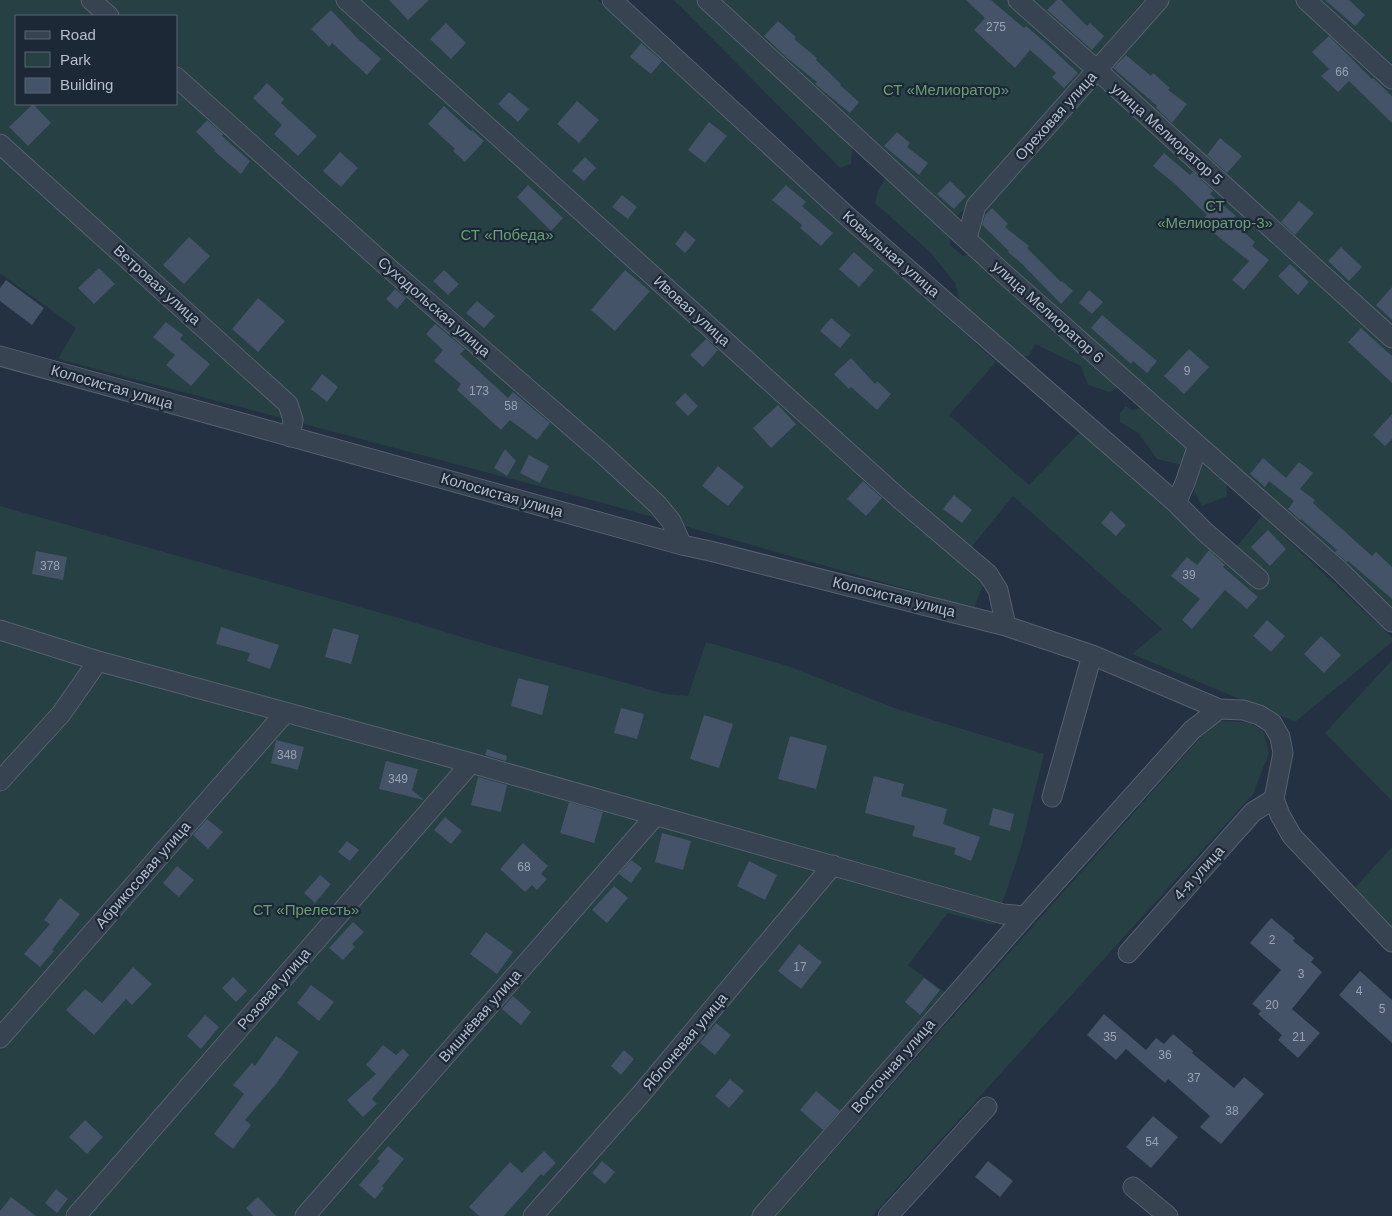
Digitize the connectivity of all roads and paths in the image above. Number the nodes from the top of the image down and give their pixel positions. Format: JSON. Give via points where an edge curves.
{"nodes":[{"id":1,"x":90,"y":0,"type":"edge"},
{"id":2,"x":346,"y":0,"type":"edge"},
{"id":3,"x":612,"y":0,"type":"edge"},
{"id":4,"x":707,"y":0,"type":"edge"},
{"id":5,"x":1018,"y":0,"type":"edge"},
{"id":6,"x":1158,"y":0,"type":"edge"},
{"id":7,"x":1306,"y":0,"type":"edge"},
{"id":8,"x":108,"y":15,"type":"edge"},
{"id":9,"x":1097,"y":70,"type":"junction"},
{"id":10,"x":178,"y":79,"type":"edge"},
{"id":11,"x":1392,"y":80,"type":"edge"},
{"id":12,"x":0,"y":144,"type":"edge"},
{"id":13,"x":967,"y":238,"type":"junction"},
{"id":14,"x":1392,"y":338,"type":"edge"},
{"id":15,"x":0,"y":356,"type":"edge"},
{"id":16,"x":290,"y":437,"type":"junction"},
{"id":17,"x":1198,"y":445,"type":"junction"},
{"id":18,"x":1176,"y":503,"type":"junction"},
{"id":19,"x":682,"y":545,"type":"junction"},
{"id":20,"x":1259,"y":579,"type":"dead end"},
{"id":21,"x":1392,"y":622,"type":"edge"},
{"id":22,"x":1012,"y":628,"type":"junction"},
{"id":23,"x":0,"y":630,"type":"edge"},
{"id":24,"x":1092,"y":655,"type":"junction"},
{"id":25,"x":98,"y":661,"type":"junction"},
{"id":26,"x":1219,"y":710,"type":"junction"},
{"id":27,"x":286,"y":713,"type":"junction"},
{"id":28,"x":471,"y":763,"type":"junction"},
{"id":29,"x":0,"y":781,"type":"edge"},
{"id":30,"x":1052,"y":797,"type":"dead end"},
{"id":31,"x":1274,"y":799,"type":"junction"},
{"id":32,"x":656,"y":815,"type":"junction"},
{"id":33,"x":833,"y":865,"type":"junction"},
{"id":34,"x":1025,"y":916,"type":"junction"},
{"id":35,"x":1392,"y":942,"type":"edge"},
{"id":36,"x":1128,"y":954,"type":"dead end"},
{"id":37,"x":0,"y":1038,"type":"edge"},
{"id":38,"x":987,"y":1107,"type":"dead end"},
{"id":39,"x":1133,"y":1187,"type":"dead end"},
{"id":40,"x":76,"y":1216,"type":"edge"},
{"id":41,"x":305,"y":1216,"type":"edge"},
{"id":42,"x":533,"y":1216,"type":"edge"},
{"id":43,"x":762,"y":1216,"type":"edge"},
{"id":44,"x":888,"y":1216,"type":"edge"},
{"id":45,"x":1168,"y":1216,"type":"edge"}],
"edges":[{"from":1,"to":8,"type":"street"},
{"from":2,"to":22,"type":"street","name":"Ивовая улица","via":[[901,500],[988,574],[998,590]]},
{"from":3,"to":18,"type":"street","name":"Ковыльная улица","via":[[848,217]]},
{"from":4,"to":13,"type":"street","name":"улица Мелиоратор 6"},
{"from":5,"to":9,"type":"street","name":"улица Мелиоратор 5"},
{"from":6,"to":9,"type":"street","name":"Ореховая улица"},
{"from":7,"to":11,"type":"street"},
{"from":9,"to":13,"type":"street","name":"Ореховая улица","via":[[976,206]]},
{"from":9,"to":14,"type":"street","name":"улица Мелиоратор 5"},
{"from":10,"to":19,"type":"street","name":"Суходольская улица","via":[[644,492],[670,521]]},
{"from":12,"to":16,"type":"street","name":"Ветровая улица","via":[[288,404],[293,420]]},
{"from":13,"to":17,"type":"street","name":"улица Мелиоратор 6"},
{"from":15,"to":16,"type":"street","name":"Колосистая улица"},
{"from":16,"to":19,"type":"street","name":"Колосистая улица"},
{"from":17,"to":18,"type":"street"},
{"from":17,"to":21,"type":"street","name":"улица Мелиоратор 6","via":[[1338,569]]},
{"from":18,"to":20,"type":"street","name":"Ковыльная улица"},
{"from":19,"to":22,"type":"street","name":"Колосистая улица"},
{"from":22,"to":24,"type":"street","name":"Колосистая улица"},
{"from":23,"to":25,"type":"street"},
{"from":24,"to":26,"type":"street","name":"Колосистая улица"},
{"from":24,"to":30,"type":"street"},
{"from":25,"to":27,"type":"street"},
{"from":25,"to":29,"type":"street","via":[[61,714]]},
{"from":26,"to":31,"type":"street","via":[[1243,710],[1272,723],[1280,737],[1283,753]]},
{"from":26,"to":34,"type":"street","name":"Восточная улица","via":[[1192,730]]},
{"from":27,"to":28,"type":"street"},
{"from":27,"to":37,"type":"street","name":"Абрикосовая улица"},
{"from":28,"to":32,"type":"street"},
{"from":28,"to":40,"type":"street","name":"Розовая улица"},
{"from":31,"to":35,"type":"street","via":[[1292,836]]},
{"from":31,"to":36,"type":"street","name":"4-я улица","via":[[1253,812]]},
{"from":32,"to":33,"type":"street"},
{"from":32,"to":41,"type":"street","name":"Вишнёвая улица"},
{"from":33,"to":34,"type":"street","via":[[1003,914]]},
{"from":33,"to":42,"type":"street","name":"Яблоневая улица","via":[[641,1094]]},
{"from":34,"to":43,"type":"street","name":"Восточная улица"},
{"from":38,"to":44,"type":"street"},
{"from":39,"to":45,"type":"street"}]}
